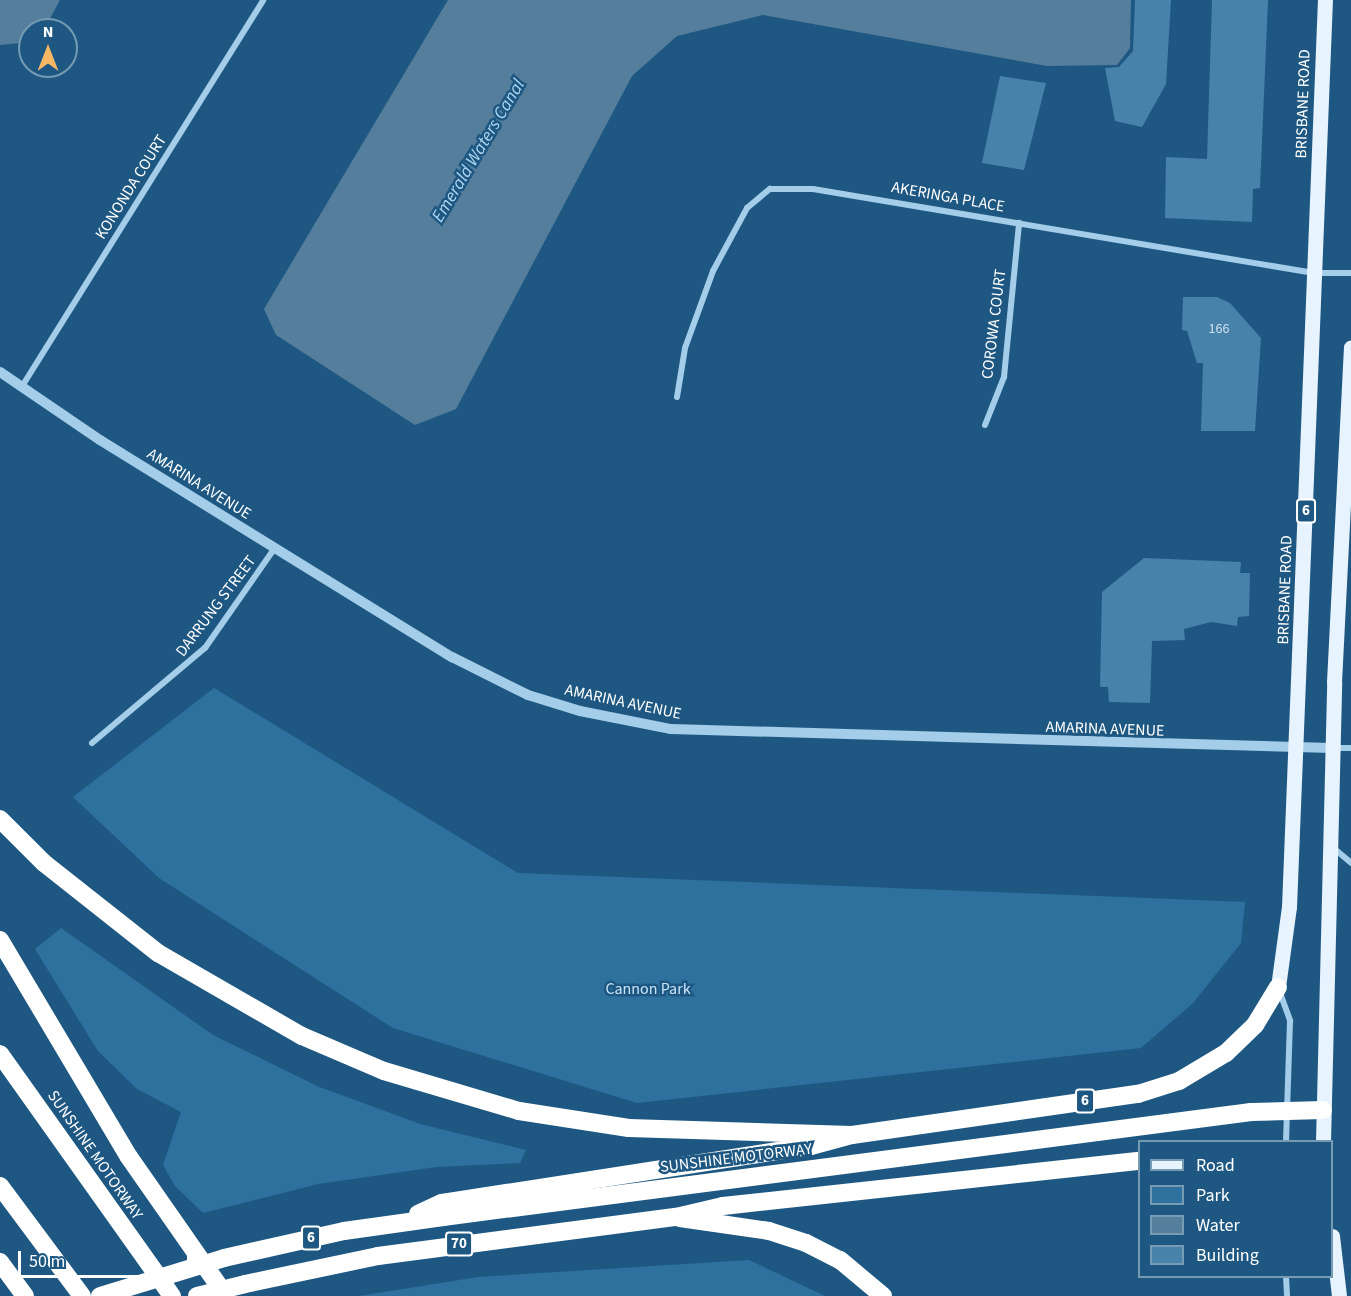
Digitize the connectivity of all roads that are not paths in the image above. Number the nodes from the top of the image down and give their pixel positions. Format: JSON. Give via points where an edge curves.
{"nodes":[{"id":1,"x":263,"y":0,"type":"edge"},
{"id":2,"x":1325,"y":0,"type":"edge"},
{"id":3,"x":1019,"y":223,"type":"junction"},
{"id":4,"x":1314,"y":273,"type":"junction"},
{"id":5,"x":1351,"y":273,"type":"edge"},
{"id":6,"x":1351,"y":347,"type":"edge"},
{"id":7,"x":0,"y":372,"type":"edge"},
{"id":8,"x":21,"y":388,"type":"junction"},
{"id":9,"x":677,"y":397,"type":"dead end"},
{"id":10,"x":985,"y":425,"type":"dead end"},
{"id":11,"x":274,"y":549,"type":"junction"},
{"id":12,"x":92,"y":743,"type":"dead end"},
{"id":13,"x":1295,"y":748,"type":"junction"},
{"id":14,"x":1332,"y":748,"type":"junction"},
{"id":15,"x":1351,"y":748,"type":"edge"},
{"id":16,"x":0,"y":819,"type":"edge"},
{"id":17,"x":1329,"y":844,"type":"junction"},
{"id":18,"x":1351,"y":863,"type":"edge"},
{"id":19,"x":0,"y":940,"type":"edge"},
{"id":20,"x":1278,"y":987,"type":"junction"},
{"id":21,"x":0,"y":1054,"type":"edge"},
{"id":22,"x":1323,"y":1110,"type":"junction"},
{"id":23,"x":1288,"y":1111,"type":"junction"},
{"id":24,"x":852,"y":1135,"type":"junction"},
{"id":25,"x":1286,"y":1140,"type":"edge"},
{"id":26,"x":1323,"y":1140,"type":"edge"},
{"id":27,"x":1138,"y":1161,"type":"edge"},
{"id":28,"x":0,"y":1186,"type":"edge"},
{"id":29,"x":676,"y":1217,"type":"junction"},
{"id":30,"x":399,"y":1223,"type":"junction"},
{"id":31,"x":1333,"y":1245,"type":"edge"},
{"id":32,"x":0,"y":1262,"type":"edge"},
{"id":33,"x":1286,"y":1278,"type":"edge"},
{"id":34,"x":25,"y":1296,"type":"edge"},
{"id":35,"x":82,"y":1296,"type":"edge"},
{"id":36,"x":100,"y":1296,"type":"edge"},
{"id":37,"x":172,"y":1296,"type":"edge"},
{"id":38,"x":197,"y":1296,"type":"edge"},
{"id":39,"x":226,"y":1296,"type":"edge"},
{"id":40,"x":883,"y":1296,"type":"edge"},
{"id":41,"x":1287,"y":1296,"type":"edge"},
{"id":42,"x":1339,"y":1296,"type":"edge"}],
"edges":[{"from":1,"to":8,"type":"street","name":"KONONDA COURT"},
{"from":2,"to":4,"type":"main road","name":"BRISBANE ROAD","number":"6"},
{"from":3,"to":4,"type":"street","name":"AKERINGA PLACE"},
{"from":3,"to":9,"type":"street","name":"AKERINGA PLACE","via":[[813,189],[770,189],[747,208],[713,271],[685,348]]},
{"from":3,"to":10,"type":"street","name":"COROWA COURT","via":[[1004,377]]},
{"from":4,"to":5,"type":"street","name":"AKERINGA PLACE"},
{"from":4,"to":13,"type":"main road","name":"BRISBANE ROAD","number":"6"},
{"from":6,"to":14,"type":"main road"},
{"from":7,"to":8,"type":"street","name":"AMARINA AVENUE"},
{"from":8,"to":11,"type":"street","name":"AMARINA AVENUE"},
{"from":11,"to":12,"type":"street","name":"DARRUNG STREET","via":[[205,648]]},
{"from":11,"to":13,"type":"street","name":"AMARINA AVENUE","via":[[493,679],[538,698],[628,722],[748,733]]},
{"from":13,"to":14,"type":"street","name":"AMARINA AVENUE"},
{"from":13,"to":20,"type":"main road","name":"BRISBANE ROAD","number":"6","via":[[1287,943]]},
{"from":14,"to":15,"type":"street"},
{"from":14,"to":17,"type":"main road"},
{"from":16,"to":24,"type":"highway","via":[[44,863],[158,953],[302,1036],[384,1071],[519,1111],[629,1128]]},
{"from":17,"to":18,"type":"street"},
{"from":17,"to":22,"type":"main road"},
{"from":19,"to":39,"type":"highway","via":[[129,1157]]},
{"from":20,"to":23,"type":"street","via":[[1290,1021]]},
{"from":20,"to":24,"type":"highway","number":"6","via":[[1240,1041],[1202,1069],[1159,1088]]},
{"from":21,"to":37,"type":"highway","name":"SUNSHINE MOTORWAY"},
{"from":22,"to":23,"type":"highway","name":"SUNSHINE MOTORWAY"},
{"from":22,"to":26,"type":"main road"},
{"from":23,"to":25,"type":"street"},
{"from":23,"to":30,"type":"highway","name":"SUNSHINE MOTORWAY","via":[[1098,1131]]},
{"from":24,"to":30,"type":"highway","number":"6","via":[[811,1146],[442,1203]]},
{"from":27,"to":29,"type":"highway","via":[[723,1206]]},
{"from":28,"to":35,"type":"highway"},
{"from":29,"to":38,"type":"highway","number":"70","bridge":true,"via":[[378,1256]]},
{"from":29,"to":40,"type":"highway","number":"70","via":[[769,1231],[806,1243],[840,1260]]},
{"from":30,"to":36,"type":"highway","name":"SUNSHINE MOTORWAY","number":"6","bridge":true,"via":[[224,1258]]},
{"from":31,"to":42,"type":"main road"},
{"from":32,"to":34,"type":"highway"},
{"from":33,"to":41,"type":"street"}]}
